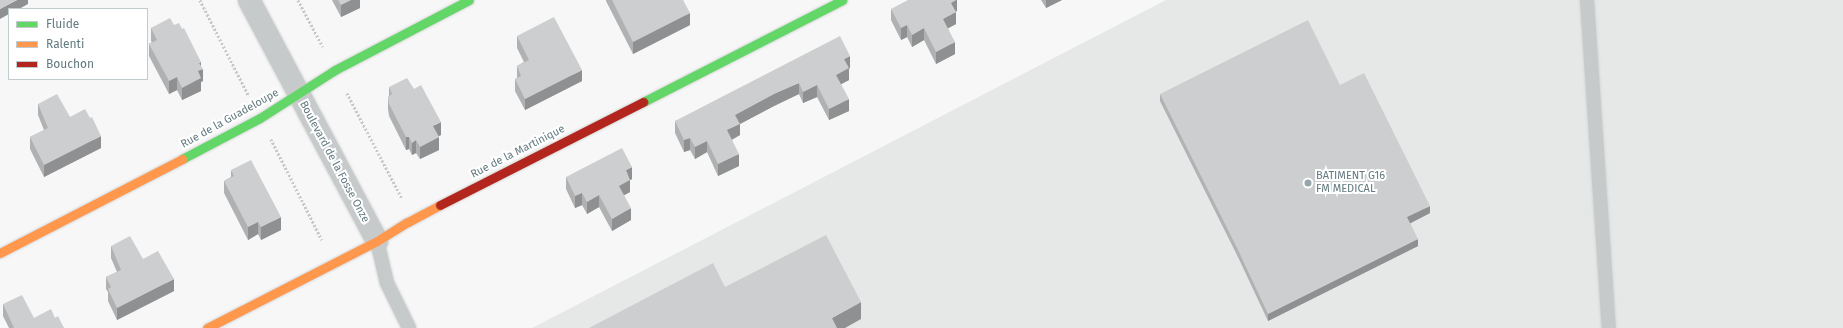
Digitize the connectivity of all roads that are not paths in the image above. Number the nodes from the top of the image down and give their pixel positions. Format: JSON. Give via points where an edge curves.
{"nodes":[{"id":1,"x":249,"y":0,"type":"edge"},
{"id":2,"x":469,"y":0,"type":"edge"},
{"id":3,"x":842,"y":0,"type":"edge"},
{"id":4,"x":1587,"y":0,"type":"edge"},
{"id":5,"x":298,"y":95,"type":"junction"},
{"id":6,"x":377,"y":241,"type":"junction"},
{"id":7,"x":0,"y":253,"type":"edge"},
{"id":8,"x":207,"y":328,"type":"edge"},
{"id":9,"x":409,"y":328,"type":"edge"},
{"id":10,"x":1609,"y":328,"type":"edge"}],
"edges":[{"from":1,"to":5,"type":"street","name":"Boulevard de la Fosse Onze"},
{"from":2,"to":5,"type":"street","name":"Rue de la Guadeloupe","via":[[335,70]]},
{"from":3,"to":6,"type":"street","name":"Rue de la Martinique","via":[[413,220]]},
{"from":4,"to":10,"type":"lane"},
{"from":5,"to":6,"type":"street","name":"Boulevard de la Fosse Onze"},
{"from":5,"to":7,"type":"street","name":"Rue de la Guadeloupe","via":[[260,118]]},
{"from":6,"to":8,"type":"street","name":"Rue de la Martinique"},
{"from":6,"to":9,"type":"lane","name":"Boulevard de la Fosse Onze","via":[[387,283]]}]}
